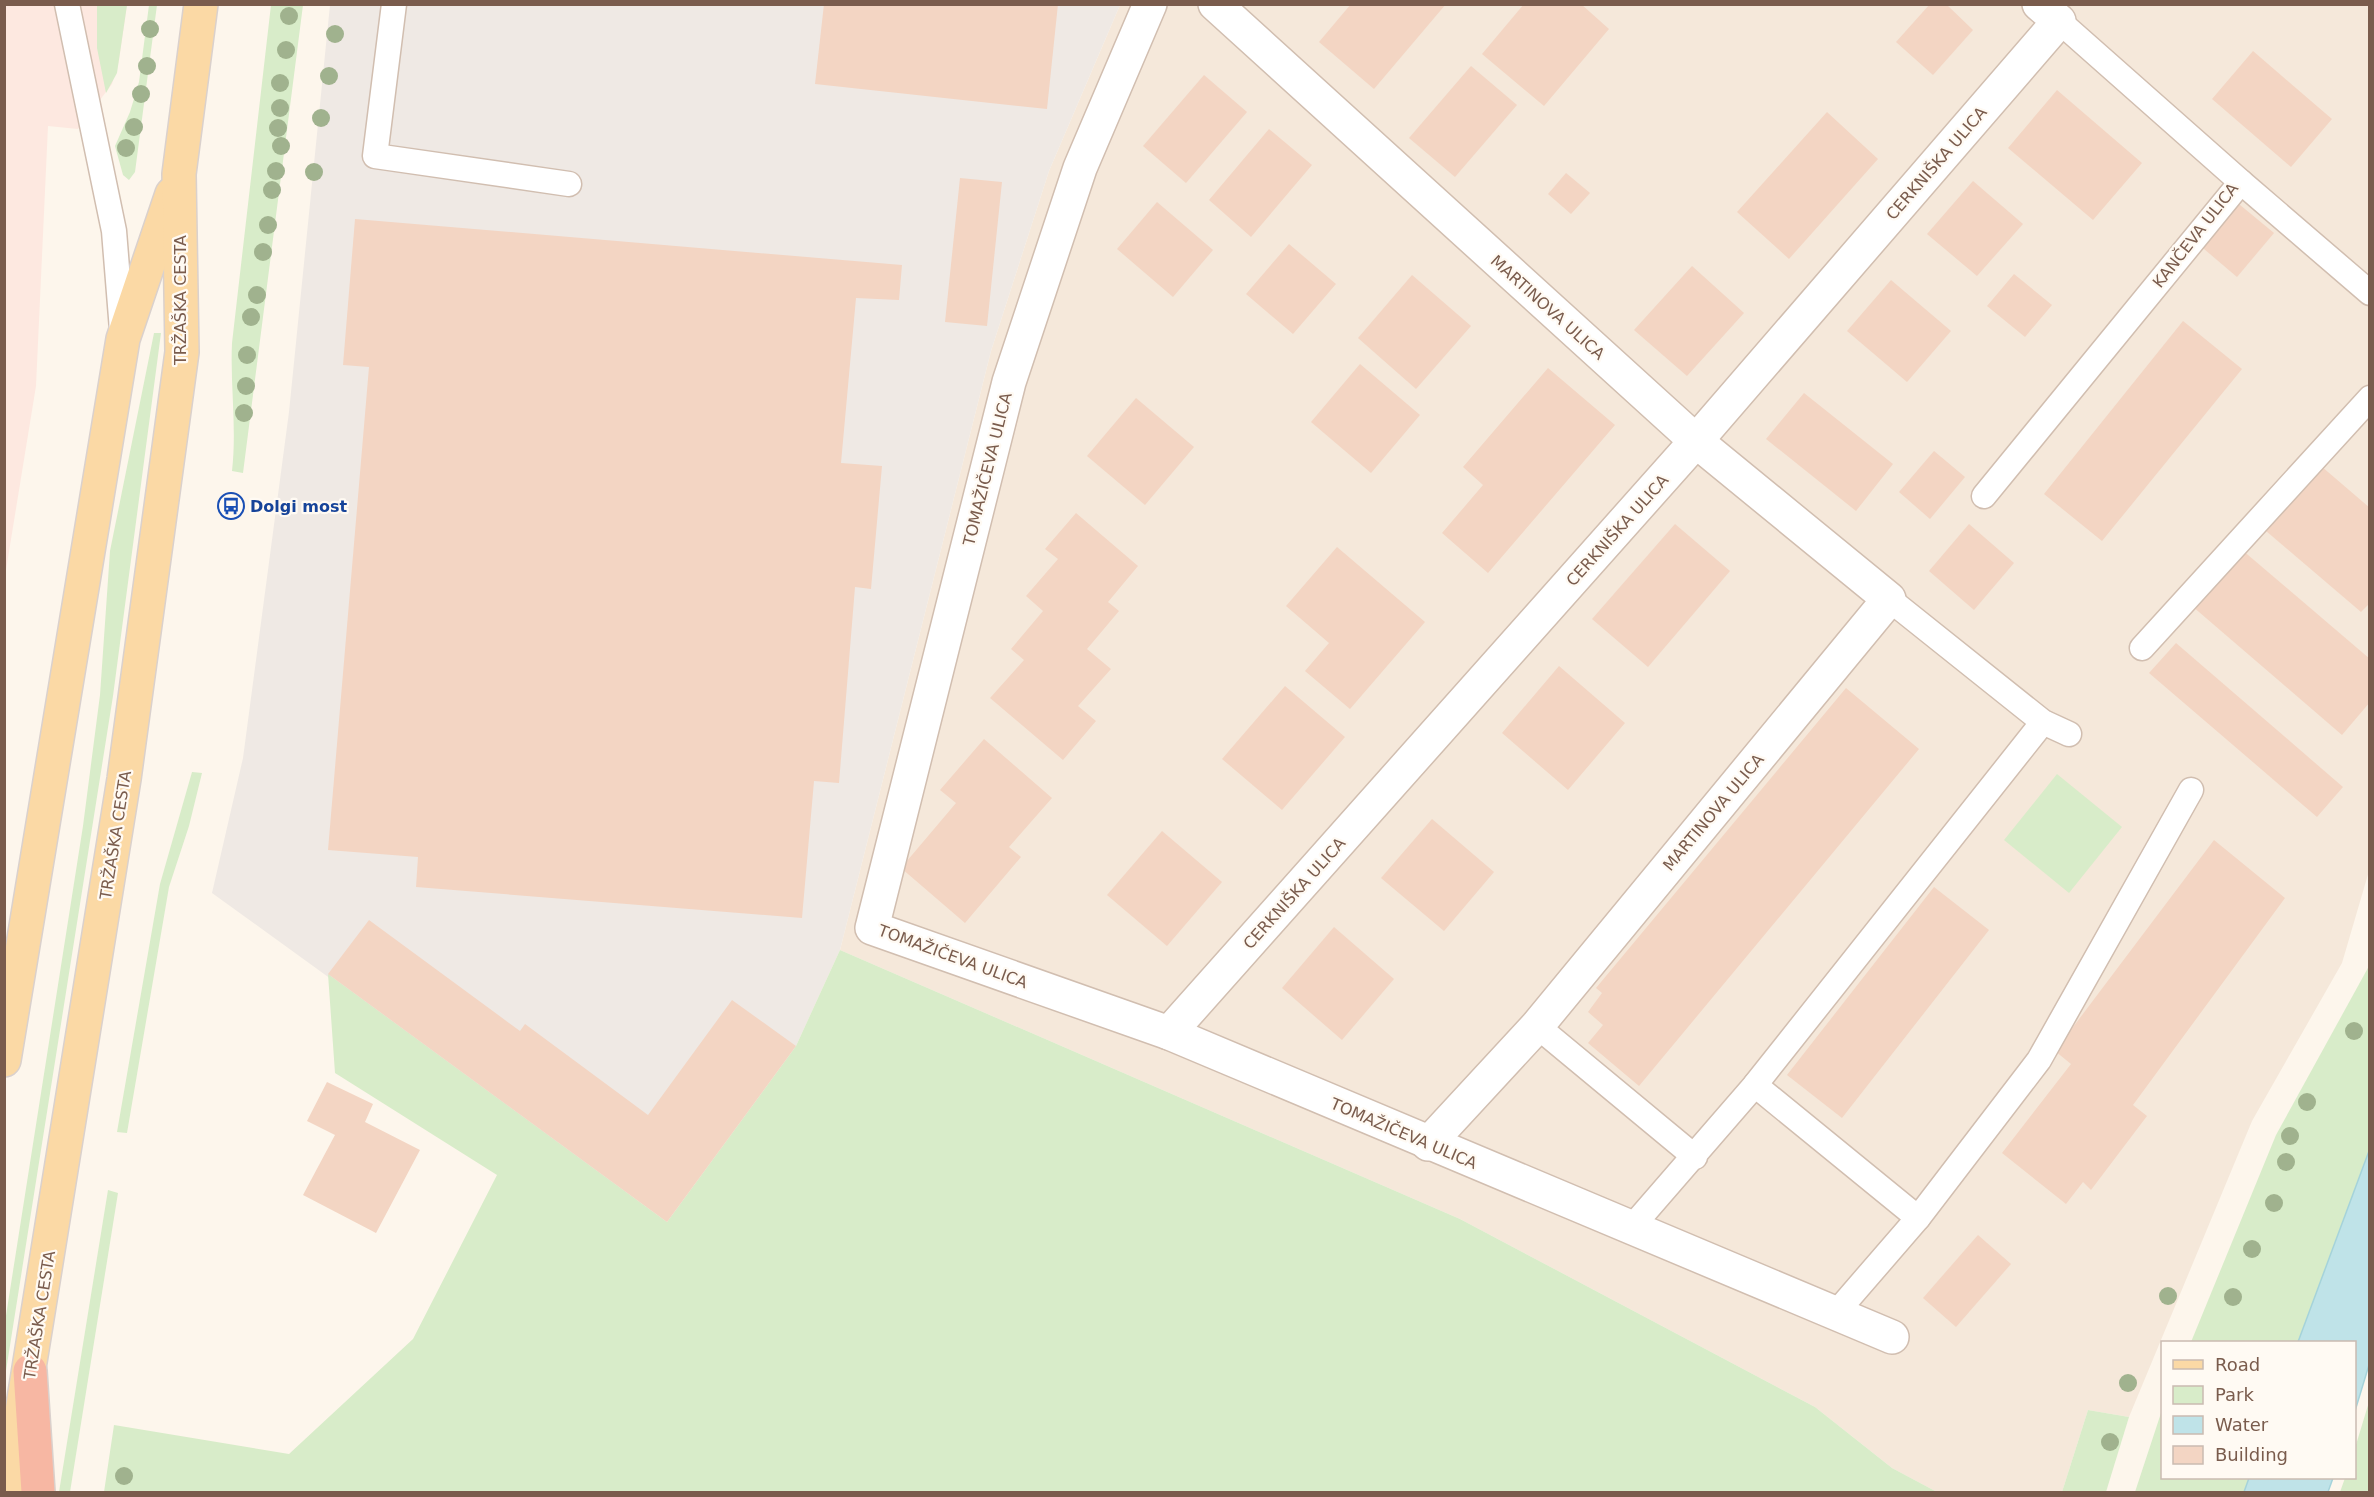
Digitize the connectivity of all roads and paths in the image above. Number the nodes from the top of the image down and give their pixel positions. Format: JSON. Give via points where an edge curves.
{"nodes":[{"id":1,"x":67,"y":4,"type":"edge"},
{"id":2,"x":201,"y":4,"type":"edge"},
{"id":3,"x":394,"y":4,"type":"edge"},
{"id":4,"x":1150,"y":4,"type":"edge"},
{"id":5,"x":1215,"y":4,"type":"edge"},
{"id":6,"x":2049,"y":13,"type":"edge"},
{"id":7,"x":179,"y":174,"type":"junction"},
{"id":8,"x":2241,"y":182,"type":"junction"},
{"id":9,"x":569,"y":184,"type":"dead end"},
{"id":10,"x":2370,"y":293,"type":"edge"},
{"id":11,"x":123,"y":339,"type":"junction"},
{"id":12,"x":2370,"y":398,"type":"edge"},
{"id":13,"x":1696,"y":441,"type":"junction"},
{"id":14,"x":1984,"y":496,"type":"dead end"},
{"id":15,"x":1889,"y":599,"type":"junction"},
{"id":16,"x":2142,"y":648,"type":"dead end"},
{"id":17,"x":2043,"y":722,"type":"junction"},
{"id":18,"x":2069,"y":734,"type":"dead end"},
{"id":19,"x":2191,"y":790,"type":"dead end"},
{"id":20,"x":10,"y":993,"type":"edge"},
{"id":21,"x":1537,"y":1026,"type":"junction"},
{"id":22,"x":1169,"y":1033,"type":"junction"},
{"id":23,"x":4,"y":1060,"type":"edge"},
{"id":24,"x":1755,"y":1085,"type":"junction"},
{"id":25,"x":1428,"y":1144,"type":"junction"},
{"id":26,"x":1695,"y":1157,"type":"junction"},
{"id":27,"x":1918,"y":1218,"type":"junction"},
{"id":28,"x":1631,"y":1228,"type":"junction"},
{"id":29,"x":1835,"y":1314,"type":"junction"},
{"id":30,"x":1892,"y":1337,"type":"dead end"},
{"id":31,"x":30,"y":1371,"type":"junction"},
{"id":32,"x":9,"y":1492,"type":"edge"},
{"id":33,"x":38,"y":1492,"type":"edge"}],
"edges":[{"from":1,"to":11,"type":"lane","via":[[114,231]]},
{"from":2,"to":7,"type":"main road","name":"TRŽAŠKA CESTA"},
{"from":3,"to":9,"type":"lane","via":[[375,156]]},
{"from":4,"to":22,"type":"street","name":"TOMAŽIČEVA ULICA","via":[[1080,168],[1009,382],[872,928]]},
{"from":5,"to":13,"type":"street","name":"MARTINOVA ULICA"},
{"from":6,"to":8,"type":"lane","name":"KANČEVA ULICA"},
{"from":6,"to":13,"type":"street","name":"CERKNIŠKA ULICA"},
{"from":7,"to":11,"type":"main road","name":"TRŽAŠKA CESTA"},
{"from":7,"to":31,"type":"main road","name":"TRŽAŠKA CESTA","via":[[183,352],[124,779]]},
{"from":8,"to":10,"type":"lane"},
{"from":8,"to":14,"type":"lane","name":"KANČEVA ULICA"},
{"from":11,"to":20,"type":"main road","name":"TRŽAŠKA CESTA"},
{"from":12,"to":16,"type":"lane"},
{"from":13,"to":15,"type":"street","name":"MARTINOVA ULICA"},
{"from":13,"to":22,"type":"street","name":"CERKNIŠKA ULICA"},
{"from":15,"to":17,"type":"lane","name":"MARTINOVA ULICA"},
{"from":15,"to":21,"type":"street","name":"MARTINOVA ULICA"},
{"from":17,"to":18,"type":"lane","name":"MARTINOVA ULICA"},
{"from":17,"to":24,"type":"lane"},
{"from":19,"to":27,"type":"lane","via":[[2039,1060]]},
{"from":20,"to":23,"type":"main road","name":"TRŽAŠKA CESTA"},
{"from":21,"to":25,"type":"street","name":"MARTINOVA ULICA"},
{"from":21,"to":26,"type":"lane"},
{"from":22,"to":25,"type":"street","name":"TOMAŽIČEVA ULICA"},
{"from":24,"to":26,"type":"lane"},
{"from":24,"to":27,"type":"lane"},
{"from":25,"to":28,"type":"street","name":"TOMAŽIČEVA ULICA"},
{"from":26,"to":28,"type":"lane"},
{"from":27,"to":29,"type":"lane"},
{"from":28,"to":29,"type":"street","name":"TOMAŽIČEVA ULICA"},
{"from":29,"to":30,"type":"street","name":"TOMAŽIČEVA ULICA"},
{"from":31,"to":32,"type":"main road","name":"TRŽAŠKA CESTA"},
{"from":31,"to":33,"type":"highway"}]}
